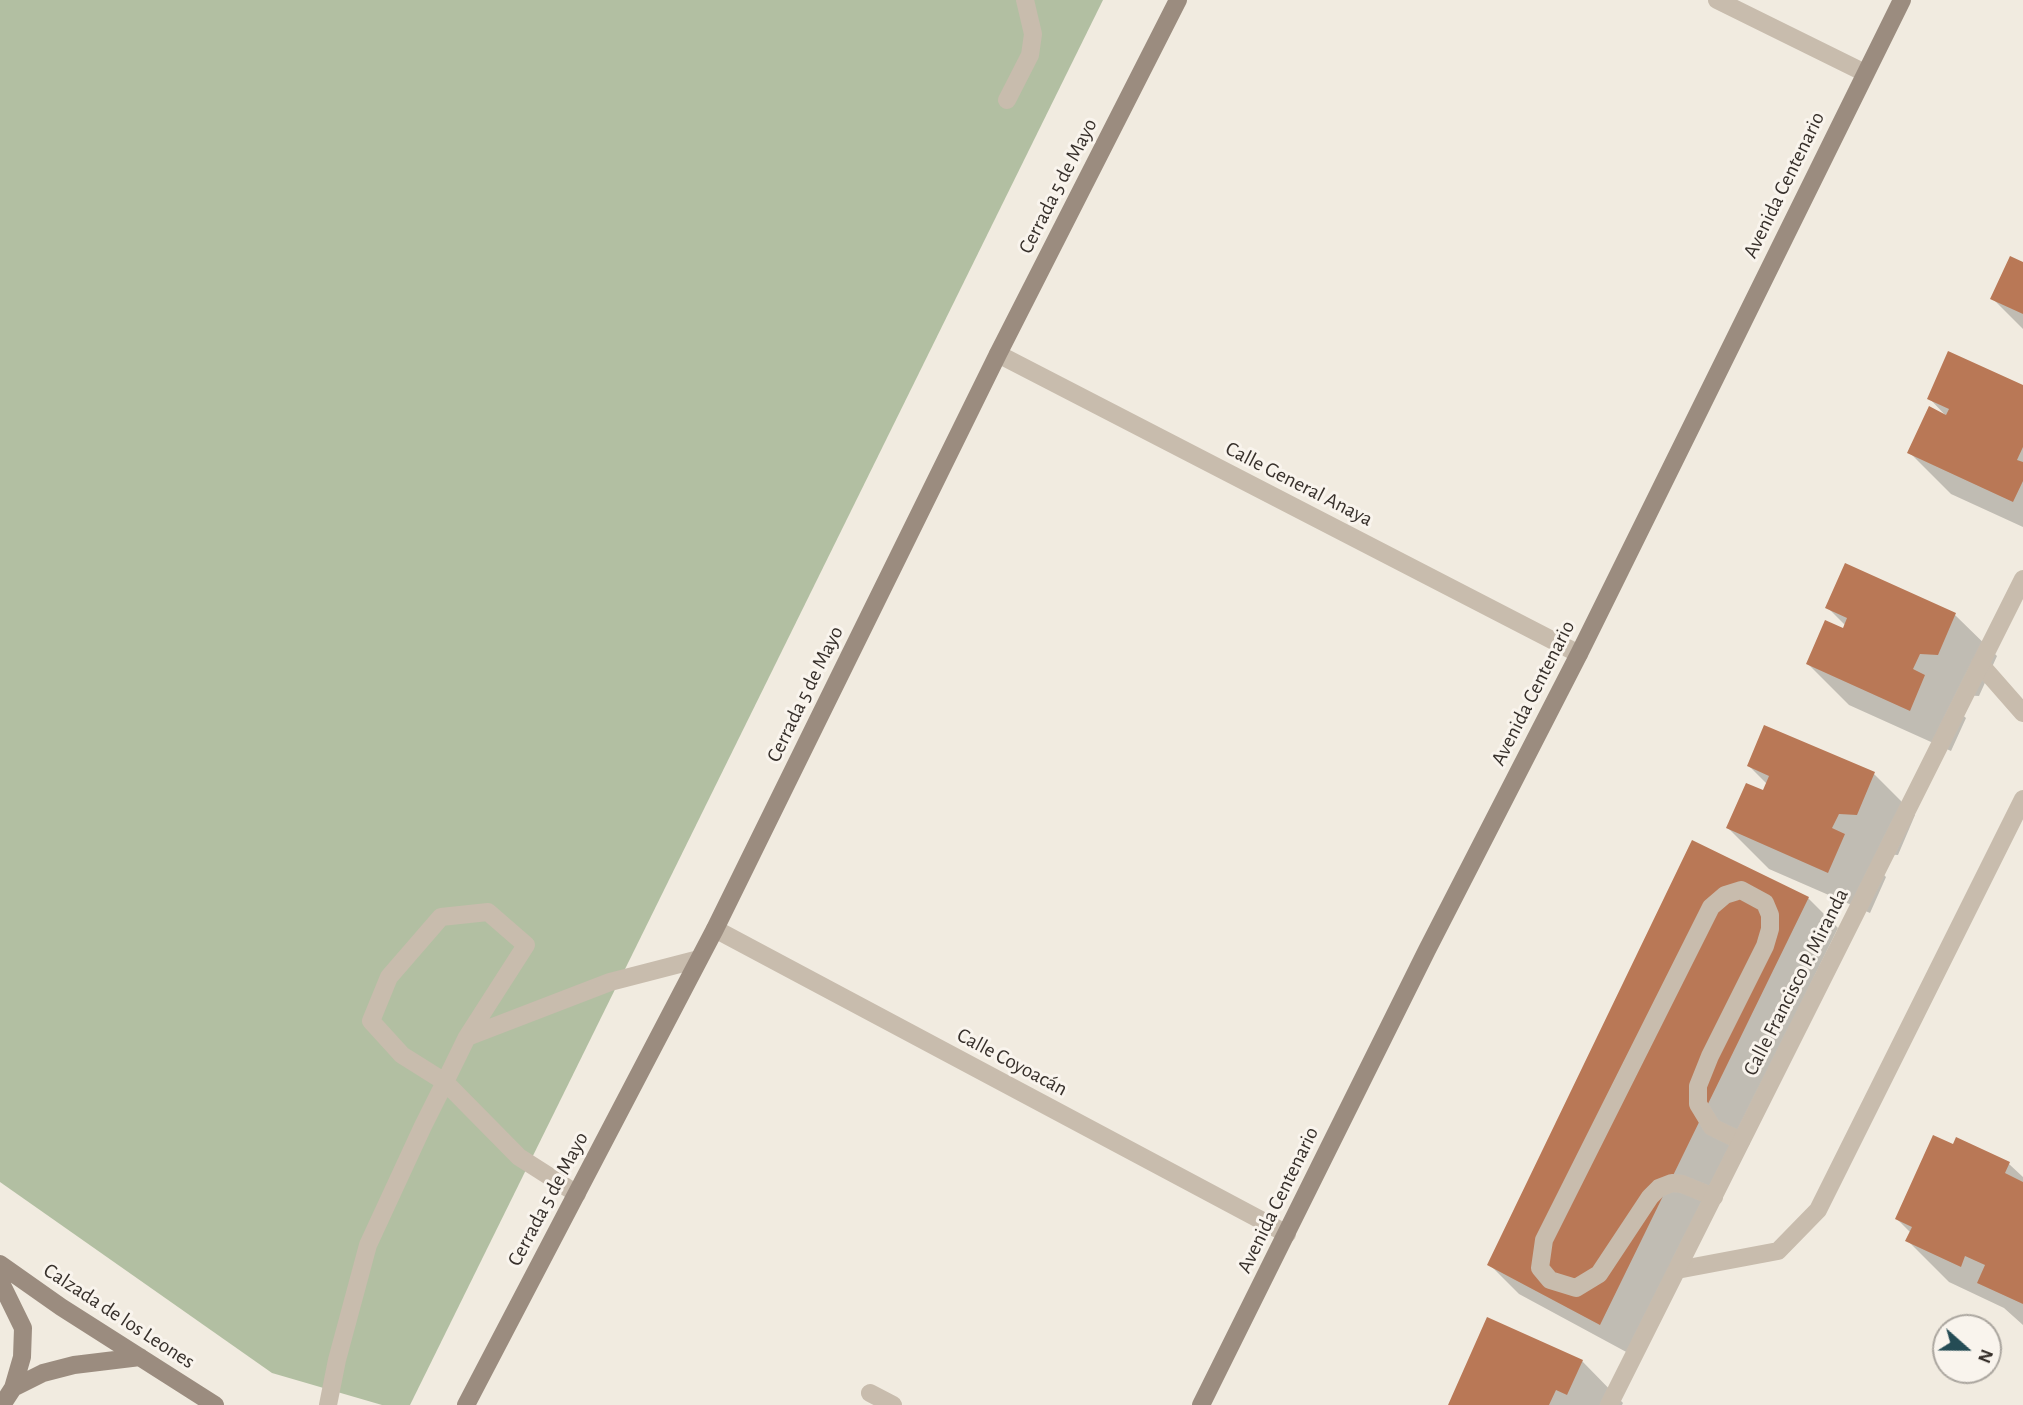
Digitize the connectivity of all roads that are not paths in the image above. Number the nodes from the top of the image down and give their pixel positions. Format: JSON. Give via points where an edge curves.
{"nodes":[{"id":1,"x":1025,"y":0,"type":"edge"},
{"id":2,"x":1178,"y":0,"type":"edge"},
{"id":3,"x":1717,"y":0,"type":"edge"},
{"id":4,"x":1902,"y":0,"type":"edge"},
{"id":5,"x":1865,"y":73,"type":"junction"},
{"id":6,"x":1007,"y":100,"type":"dead end"},
{"id":7,"x":998,"y":354,"type":"junction"},
{"id":8,"x":2023,"y":579,"type":"edge"},
{"id":9,"x":1579,"y":654,"type":"junction"},
{"id":10,"x":1980,"y":664,"type":"junction"},
{"id":11,"x":2023,"y":713,"type":"edge"},
{"id":12,"x":2023,"y":799,"type":"edge"},
{"id":13,"x":715,"y":929,"type":"junction"},
{"id":14,"x":699,"y":959,"type":"junction"},
{"id":15,"x":467,"y":1037,"type":"junction"},
{"id":16,"x":445,"y":1083,"type":"junction"},
{"id":17,"x":1741,"y":1141,"type":"junction"},
{"id":18,"x":577,"y":1194,"type":"junction"},
{"id":19,"x":1714,"y":1197,"type":"junction"},
{"id":20,"x":1287,"y":1234,"type":"junction"},
{"id":21,"x":0,"y":1264,"type":"edge"},
{"id":22,"x":1677,"y":1270,"type":"junction"},
{"id":23,"x":0,"y":1281,"type":"edge"},
{"id":24,"x":140,"y":1357,"type":"junction"},
{"id":25,"x":13,"y":1388,"type":"junction"},
{"id":26,"x":870,"y":1394,"type":"dead end"},
{"id":27,"x":2,"y":1405,"type":"edge"},
{"id":28,"x":215,"y":1405,"type":"edge"},
{"id":29,"x":328,"y":1405,"type":"edge"},
{"id":30,"x":466,"y":1405,"type":"edge"},
{"id":31,"x":893,"y":1405,"type":"edge"},
{"id":32,"x":1201,"y":1405,"type":"edge"},
{"id":33,"x":1609,"y":1405,"type":"edge"}],
"edges":[{"from":1,"to":6,"type":"street","via":[[1033,34],[1030,55]]},
{"from":2,"to":7,"type":"main road","name":"Cerrada 5 de Mayo"},
{"from":3,"to":5,"type":"street"},
{"from":4,"to":5,"type":"main road","name":"Avenida Centenario"},
{"from":5,"to":9,"type":"main road","name":"Avenida Centenario"},
{"from":7,"to":9,"type":"street","name":"Calle General Anaya"},
{"from":7,"to":13,"type":"main road","name":"Cerrada 5 de Mayo"},
{"from":8,"to":10,"type":"street","name":"Calle Francisco P. Miranda"},
{"from":9,"to":20,"type":"main road","name":"Avenida Centenario"},
{"from":10,"to":11,"type":"street"},
{"from":10,"to":17,"type":"street","name":"Calle Francisco P. Miranda"},
{"from":12,"to":22,"type":"street","via":[[1818,1210],[1778,1251]]},
{"from":13,"to":14,"type":"main road","name":"Cerrada 5 de Mayo"},
{"from":13,"to":20,"type":"street","name":"Calle Coyoacán"},
{"from":14,"to":15,"type":"street","via":[[610,982]]},
{"from":14,"to":18,"type":"main road","name":"Cerrada 5 de Mayo"},
{"from":15,"to":16,"type":"street"},
{"from":15,"to":16,"type":"street","via":[[526,945],[488,912],[441,917],[389,977],[371,1021],[402,1055]]},
{"from":16,"to":18,"type":"street","via":[[519,1157]]},
{"from":16,"to":29,"type":"street","via":[[368,1245]]},
{"from":17,"to":19,"type":"street","name":"Calle Francisco P. Miranda"},
{"from":17,"to":19,"type":"street","via":[[1712,1126],[1698,1104],[1698,1086],[1710,1056],[1770,929],[1765,903],[1741,890],[1725,895],[1711,907],[1544,1240],[1540,1268],[1550,1280],[1576,1288],[1599,1274],[1659,1188],[1682,1184]]},
{"from":18,"to":30,"type":"main road","name":"Cerrada 5 de Mayo"},
{"from":19,"to":22,"type":"street","name":"Calle Francisco P. Miranda"},
{"from":20,"to":32,"type":"main road","name":"Avenida Centenario"},
{"from":21,"to":24,"type":"main road","name":"Calzada de los Leones"},
{"from":22,"to":33,"type":"street","name":"Calle Francisco P. Miranda"},
{"from":23,"to":25,"type":"main road","via":[[23,1328],[22,1357]]},
{"from":24,"to":25,"type":"main road","via":[[74,1365]]},
{"from":24,"to":28,"type":"main road","name":"Calzada de los Leones"},
{"from":25,"to":27,"type":"main road"},
{"from":26,"to":31,"type":"street"}]}
